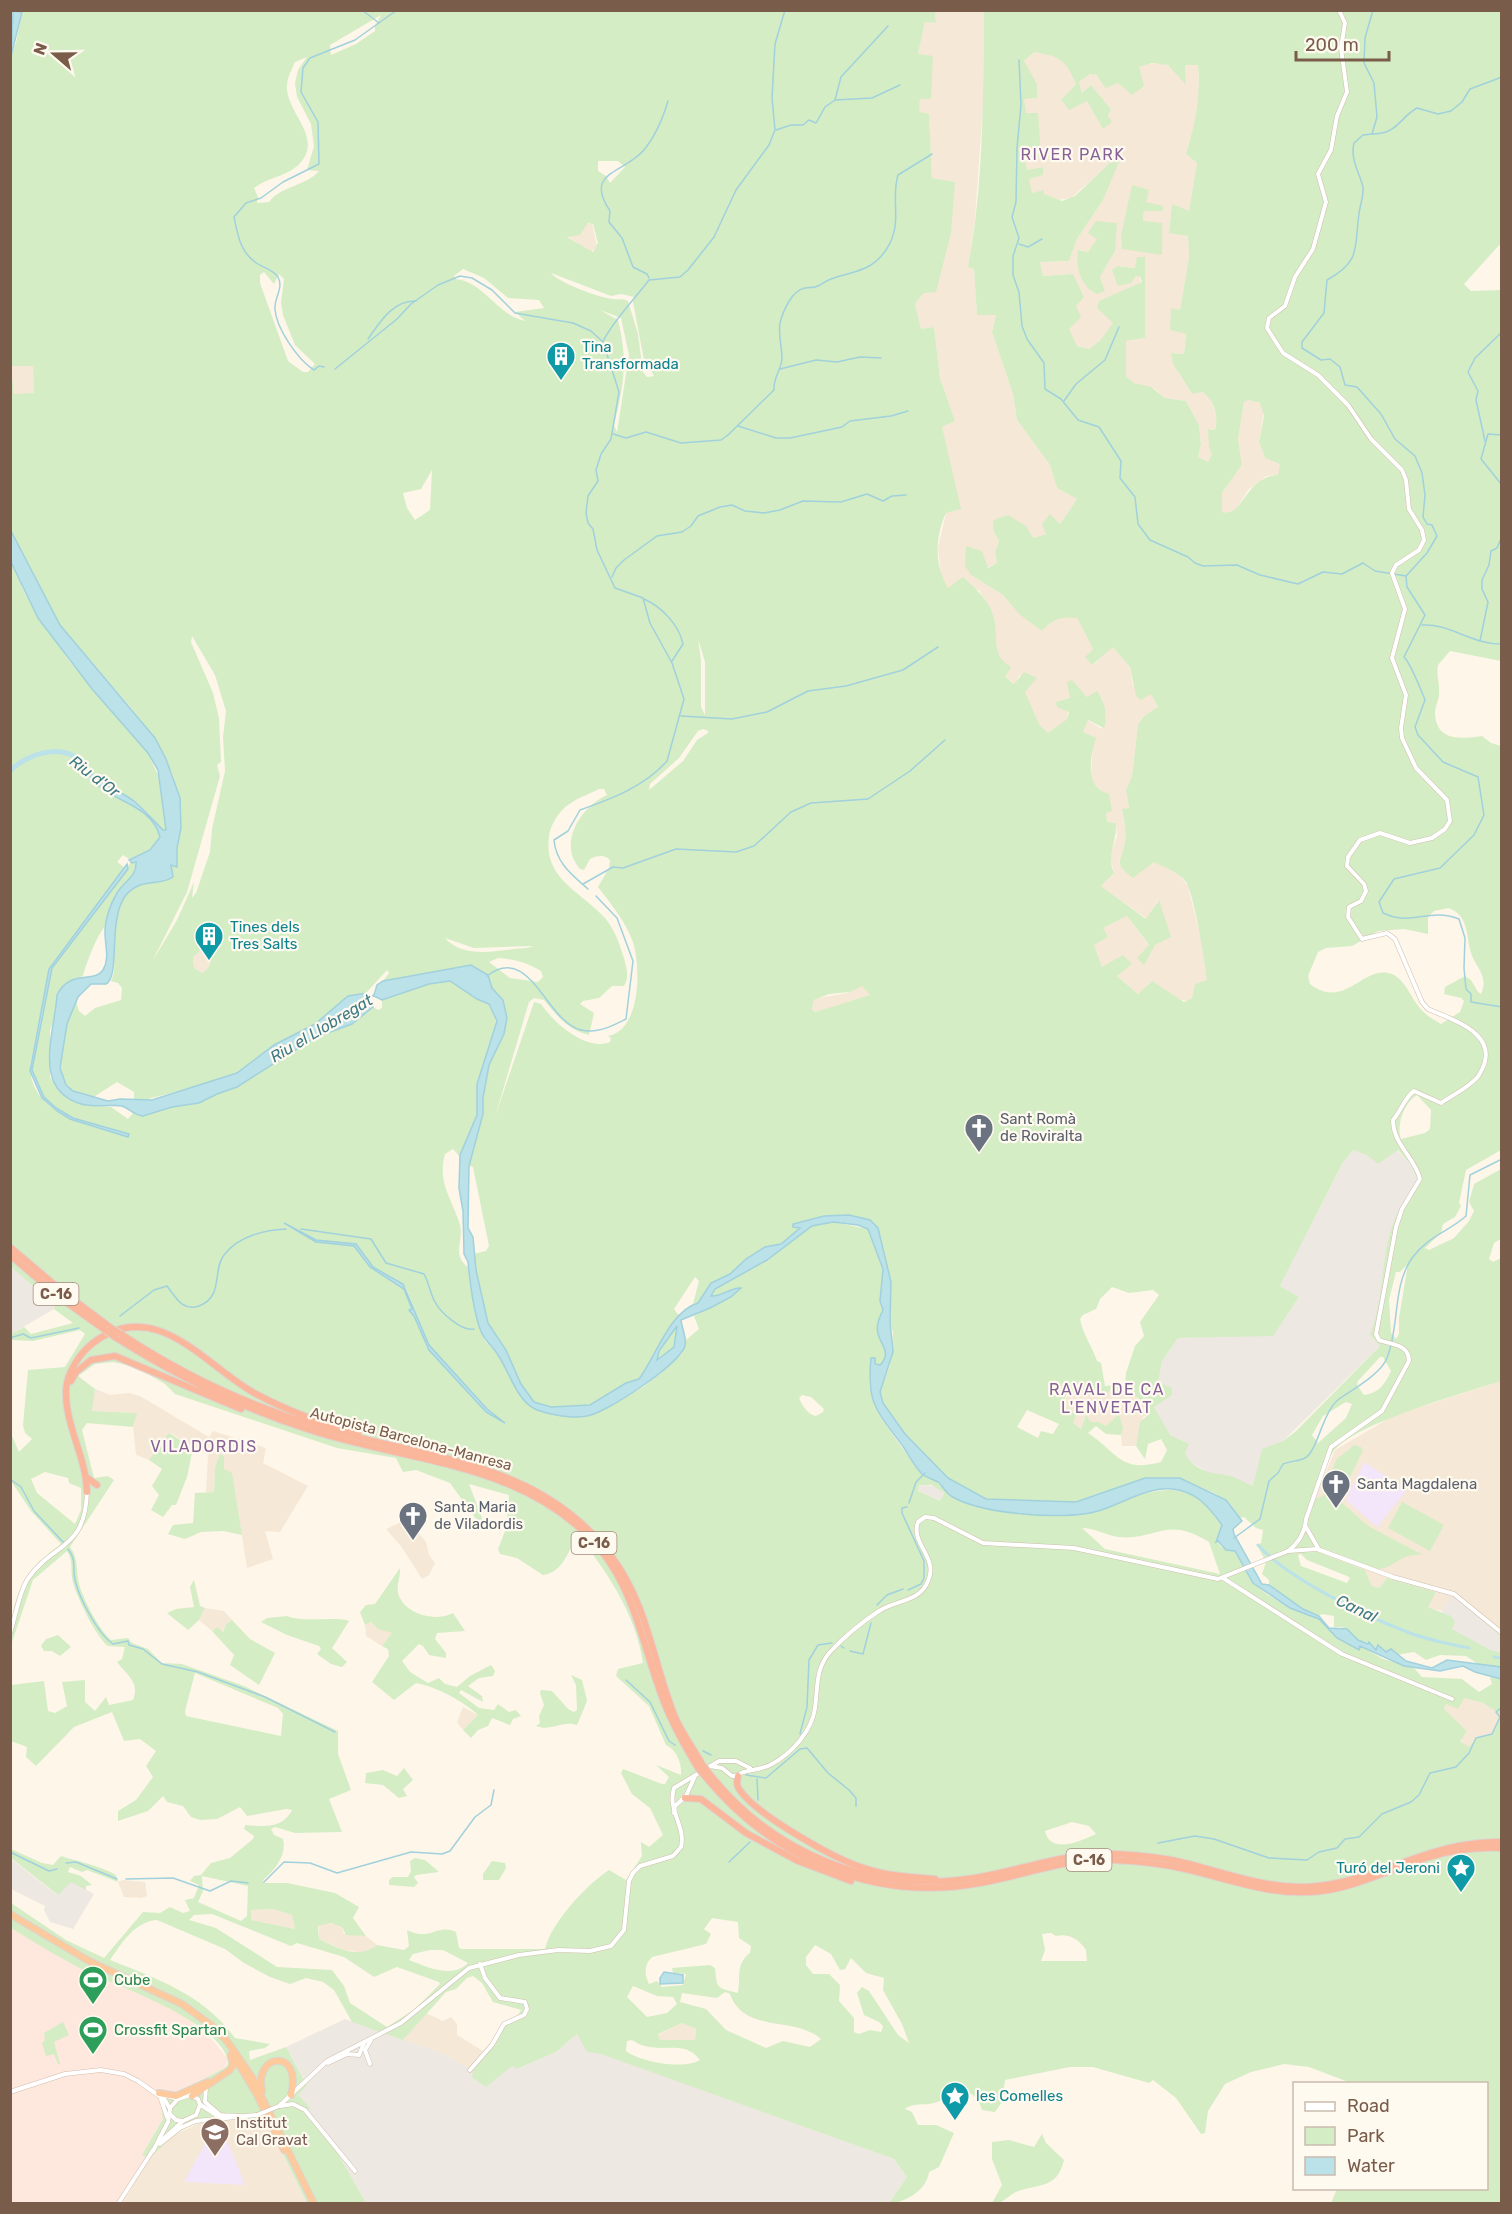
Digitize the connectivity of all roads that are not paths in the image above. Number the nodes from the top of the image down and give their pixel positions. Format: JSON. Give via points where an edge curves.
{"nodes":[{"id":1,"x":1339,"y":10,"type":"edge"},
{"id":2,"x":10,"y":1247,"type":"edge"},
{"id":3,"x":10,"y":1255,"type":"edge"},
{"id":4,"x":108,"y":1329,"type":"junction"},
{"id":5,"x":118,"y":1335,"type":"junction"},
{"id":6,"x":67,"y":1392,"type":"junction"},
{"id":7,"x":369,"y":1446,"type":"junction"},
{"id":8,"x":404,"y":1449,"type":"junction"},
{"id":9,"x":86,"y":1477,"type":"junction"},
{"id":10,"x":97,"y":1485,"type":"dead end"},
{"id":11,"x":87,"y":1492,"type":"joint"},
{"id":12,"x":1305,"y":1526,"type":"junction"},
{"id":13,"x":1302,"y":1535,"type":"junction"},
{"id":14,"x":1310,"y":1535,"type":"junction"},
{"id":15,"x":1298,"y":1542,"type":"junction"},
{"id":16,"x":1313,"y":1543,"type":"junction"},
{"id":17,"x":1302,"y":1549,"type":"junction"},
{"id":18,"x":1310,"y":1549,"type":"junction"},
{"id":19,"x":1322,"y":1550,"type":"junction"},
{"id":20,"x":1288,"y":1551,"type":"junction"},
{"id":21,"x":1225,"y":1578,"type":"junction"},
{"id":22,"x":1502,"y":1632,"type":"edge"},
{"id":23,"x":10,"y":1633,"type":"edge"},
{"id":24,"x":1452,"y":1699,"type":"dead end"},
{"id":25,"x":731,"y":1762,"type":"junction"},
{"id":26,"x":741,"y":1765,"type":"junction"},
{"id":27,"x":704,"y":1769,"type":"junction"},
{"id":28,"x":753,"y":1769,"type":"junction"},
{"id":29,"x":727,"y":1771,"type":"junction"},
{"id":30,"x":740,"y":1774,"type":"junction"},
{"id":31,"x":695,"y":1776,"type":"junction"},
{"id":32,"x":680,"y":1786,"type":"junction"},
{"id":33,"x":673,"y":1794,"type":"junction"},
{"id":34,"x":684,"y":1797,"type":"junction"},
{"id":35,"x":674,"y":1816,"type":"junction"},
{"id":36,"x":1502,"y":1842,"type":"edge"},
{"id":37,"x":1502,"y":1848,"type":"edge"},
{"id":38,"x":950,"y":1881,"type":"junction"},
{"id":39,"x":927,"y":1888,"type":"junction"},
{"id":40,"x":10,"y":1916,"type":"edge"},
{"id":41,"x":488,"y":1960,"type":"junction"},
{"id":42,"x":480,"y":1964,"type":"junction"},
{"id":43,"x":469,"y":1968,"type":"junction"},
{"id":44,"x":482,"y":1969,"type":"junction"},
{"id":45,"x":371,"y":2040,"type":"junction"},
{"id":46,"x":365,"y":2043,"type":"junction"},
{"id":47,"x":355,"y":2048,"type":"junction"},
{"id":48,"x":229,"y":2050,"type":"junction"},
{"id":49,"x":361,"y":2050,"type":"junction"},
{"id":50,"x":354,"y":2054,"type":"junction"},
{"id":51,"x":370,"y":2064,"type":"dead end"},
{"id":52,"x":324,"y":2065,"type":"junction"},
{"id":53,"x":470,"y":2070,"type":"dead end"},
{"id":54,"x":226,"y":2074,"type":"junction"},
{"id":55,"x":248,"y":2078,"type":"junction"},
{"id":56,"x":214,"y":2080,"type":"junction"},
{"id":57,"x":206,"y":2086,"type":"junction"},
{"id":58,"x":10,"y":2090,"type":"edge"},
{"id":59,"x":159,"y":2094,"type":"junction"},
{"id":60,"x":291,"y":2095,"type":"junction"},
{"id":61,"x":192,"y":2096,"type":"junction"},
{"id":62,"x":178,"y":2099,"type":"junction"},
{"id":63,"x":265,"y":2100,"type":"junction"},
{"id":64,"x":200,"y":2103,"type":"junction"},
{"id":65,"x":279,"y":2106,"type":"junction"},
{"id":66,"x":170,"y":2111,"type":"junction"},
{"id":67,"x":220,"y":2114,"type":"junction"},
{"id":68,"x":249,"y":2117,"type":"junction"},
{"id":69,"x":191,"y":2118,"type":"junction"},
{"id":70,"x":209,"y":2118,"type":"junction"},
{"id":71,"x":183,"y":2121,"type":"junction"},
{"id":72,"x":165,"y":2126,"type":"junction"},
{"id":73,"x":153,"y":2151,"type":"junction"},
{"id":74,"x":355,"y":2171,"type":"dead end"},
{"id":75,"x":118,"y":2204,"type":"edge"},
{"id":76,"x":312,"y":2204,"type":"edge"}],
"edges":[{"from":1,"to":12,"type":"street","via":[[1345,23],[1341,48],[1347,92],[1337,116],[1330,152],[1318,171],[1325,208],[1311,254],[1297,274],[1284,308],[1269,318],[1267,328],[1281,351],[1318,375],[1351,408],[1371,439],[1396,461],[1405,477],[1409,509],[1424,540],[1419,550],[1396,565],[1392,573],[1405,609],[1392,658],[1406,695],[1401,728],[1416,768],[1443,793],[1451,812],[1445,829],[1432,838],[1410,843],[1380,833],[1360,840],[1352,849],[1347,866],[1365,884],[1366,891],[1361,901],[1349,907],[1348,917],[1358,936],[1365,940],[1387,933],[1395,939],[1422,1002],[1476,1032],[1484,1043],[1485,1057],[1479,1076],[1441,1103],[1414,1091],[1393,1120],[1397,1140],[1420,1179],[1396,1227],[1377,1337],[1404,1348],[1408,1361],[1382,1411],[1335,1442],[1327,1455]]},
{"from":2,"to":4,"type":"highway","name":"Autopista Barcelona-Manresa","number":"C-16"},
{"from":3,"to":4,"type":"highway","name":"Autopista Barcelona-Manresa","number":"C-16","via":[[51,1290]]},
{"from":4,"to":5,"type":"highway","name":"Autopista Barcelona-Manresa","number":"C-16","bridge":true},
{"from":5,"to":7,"type":"highway","name":"Autopista Barcelona-Manresa","number":"C-16","via":[[174,1372],[230,1400],[309,1430]]},
{"from":5,"to":8,"type":"highway","name":"Autopista Barcelona-Manresa","number":"C-16","via":[[260,1407]]},
{"from":6,"to":7,"type":"highway","via":[[73,1376],[84,1364],[101,1357],[120,1357],[262,1417]]},
{"from":6,"to":8,"type":"highway","via":[[75,1363],[95,1341],[122,1329],[153,1328],[179,1339],[237,1382],[269,1400]]},
{"from":6,"to":9,"type":"highway","via":[[67,1415]]},
{"from":7,"to":27,"type":"highway","name":"Autopista Barcelona-Manresa","number":"C-16","via":[[495,1477],[552,1505],[579,1527],[601,1550],[620,1579],[643,1631],[666,1706]]},
{"from":8,"to":27,"type":"highway","name":"Autopista Barcelona-Manresa","number":"C-16","via":[[493,1471],[522,1483],[556,1502],[593,1533],[614,1558],[635,1594],[675,1718]]},
{"from":9,"to":10,"type":"highway"},
{"from":9,"to":11,"type":"highway"},
{"from":11,"to":23,"type":"street","via":[[84,1514],[70,1542],[27,1580]]},
{"from":12,"to":13,"type":"street"},
{"from":12,"to":14,"type":"street"},
{"from":13,"to":14,"type":"street"},
{"from":13,"to":15,"type":"street"},
{"from":14,"to":16,"type":"street"},
{"from":15,"to":17,"type":"street"},
{"from":15,"to":20,"type":"street"},
{"from":16,"to":18,"type":"street"},
{"from":16,"to":19,"type":"street"},
{"from":17,"to":18,"type":"street"},
{"from":17,"to":20,"type":"street"},
{"from":18,"to":19,"type":"street"},
{"from":19,"to":22,"type":"street","via":[[1368,1569],[1454,1593]]},
{"from":20,"to":21,"type":"street"},
{"from":21,"to":24,"type":"street","via":[[1342,1654]]},
{"from":21,"to":28,"type":"street","via":[[1074,1548],[983,1543],[932,1517],[923,1517],[916,1528],[930,1560],[927,1584],[911,1598],[877,1612],[832,1650],[819,1670],[815,1710],[807,1730],[777,1761]]},
{"from":25,"to":26,"type":"street"},
{"from":25,"to":27,"type":"street","via":[[719,1761]]},
{"from":25,"to":29,"type":"street"},
{"from":26,"to":28,"type":"street"},
{"from":26,"to":30,"type":"street"},
{"from":27,"to":29,"type":"street"},
{"from":27,"to":31,"type":"street"},
{"from":27,"to":38,"type":"highway","name":"Autopista Barcelona-Manresa","number":"C-16","via":[[754,1820],[815,1857],[884,1879]]},
{"from":27,"to":39,"type":"highway","name":"Autopista Barcelona-Manresa","number":"C-16","via":[[744,1819],[800,1856],[855,1878]]},
{"from":28,"to":30,"type":"street"},
{"from":29,"to":30,"type":"street","via":[[732,1776]]},
{"from":30,"to":38,"type":"highway","via":[[739,1790],[758,1807],[828,1852],[866,1869]]},
{"from":31,"to":32,"type":"street"},
{"from":31,"to":34,"type":"street"},
{"from":32,"to":33,"type":"street","via":[[674,1788]]},
{"from":32,"to":34,"type":"street"},
{"from":33,"to":34,"type":"street","via":[[675,1799]]},
{"from":33,"to":35,"type":"street"},
{"from":34,"to":35,"type":"street","via":[[675,1806]]},
{"from":34,"to":39,"type":"highway","via":[[701,1799],[746,1833],[824,1872],[892,1888]]},
{"from":35,"to":41,"type":"street","via":[[681,1830],[681,1847],[673,1856],[640,1866],[633,1873],[624,1930],[611,1946]]},
{"from":36,"to":38,"type":"highway","name":"Autopista Barcelona-Manresa","number":"C-16","via":[[1452,1845],[1347,1880],[1316,1886],[1264,1884],[1182,1862],[1113,1854],[1063,1858]]},
{"from":37,"to":39,"type":"highway","name":"Autopista Barcelona-Manresa","number":"C-16","via":[[1450,1852],[1358,1883],[1308,1892],[1258,1888],[1167,1865],[1112,1860],[1071,1862],[978,1884]]},
{"from":40,"to":48,"type":"highway","via":[[87,1964],[180,2007],[210,2028]]},
{"from":40,"to":63,"type":"highway","via":[[89,1961],[198,2014],[227,2041]]},
{"from":41,"to":42,"type":"street"},
{"from":41,"to":44,"type":"street"},
{"from":42,"to":43,"type":"street"},
{"from":42,"to":44,"type":"street"},
{"from":43,"to":44,"type":"street"},
{"from":43,"to":45,"type":"street","via":[[416,2013]]},
{"from":44,"to":53,"type":"street","via":[[496,1995],[503,2000],[525,2002],[527,2009],[524,2015],[504,2024]]},
{"from":45,"to":46,"type":"street"},
{"from":45,"to":51,"type":"street","via":[[365,2050]]},
{"from":46,"to":47,"type":"street"},
{"from":46,"to":49,"type":"street"},
{"from":47,"to":49,"type":"street"},
{"from":47,"to":50,"type":"street"},
{"from":47,"to":52,"type":"street"},
{"from":48,"to":54,"type":"highway","via":[[233,2065]]},
{"from":48,"to":55,"type":"highway"},
{"from":49,"to":50,"type":"street","via":[[359,2055]]},
{"from":50,"to":52,"type":"street"},
{"from":52,"to":60,"type":"street"},
{"from":54,"to":55,"type":"highway","via":[[236,2071]]},
{"from":54,"to":56,"type":"highway"},
{"from":55,"to":76,"type":"highway"},
{"from":56,"to":57,"type":"highway"},
{"from":56,"to":59,"type":"highway","via":[[176,2096]]},
{"from":57,"to":61,"type":"highway"},
{"from":57,"to":64,"type":"highway"},
{"from":57,"to":67,"type":"street","via":[[205,2102]]},
{"from":58,"to":59,"type":"street","via":[[65,2072],[101,2067],[131,2075]]},
{"from":59,"to":62,"type":"street"},
{"from":59,"to":66,"type":"street"},
{"from":59,"to":72,"type":"street","via":[[167,2110]]},
{"from":60,"to":63,"type":"highway","via":[[293,2071],[285,2063],[274,2061],[261,2073]]},
{"from":60,"to":65,"type":"street"},
{"from":61,"to":62,"type":"street"},
{"from":61,"to":64,"type":"street"},
{"from":62,"to":66,"type":"street"},
{"from":63,"to":76,"type":"highway"},
{"from":64,"to":67,"type":"street","via":[[212,2114]]},
{"from":64,"to":69,"type":"street","via":[[199,2111]]},
{"from":65,"to":68,"type":"street","bridge":true},
{"from":65,"to":74,"type":"street","via":[[293,2104],[305,2110]]},
{"from":66,"to":71,"type":"street","via":[[176,2120]]},
{"from":66,"to":72,"type":"street"},
{"from":67,"to":68,"type":"street"},
{"from":68,"to":70,"type":"street"},
{"from":69,"to":70,"type":"street"},
{"from":69,"to":71,"type":"street"},
{"from":70,"to":73,"type":"street","via":[[184,2126]]},
{"from":71,"to":73,"type":"street"},
{"from":72,"to":73,"type":"street"},
{"from":73,"to":75,"type":"street"}]}
